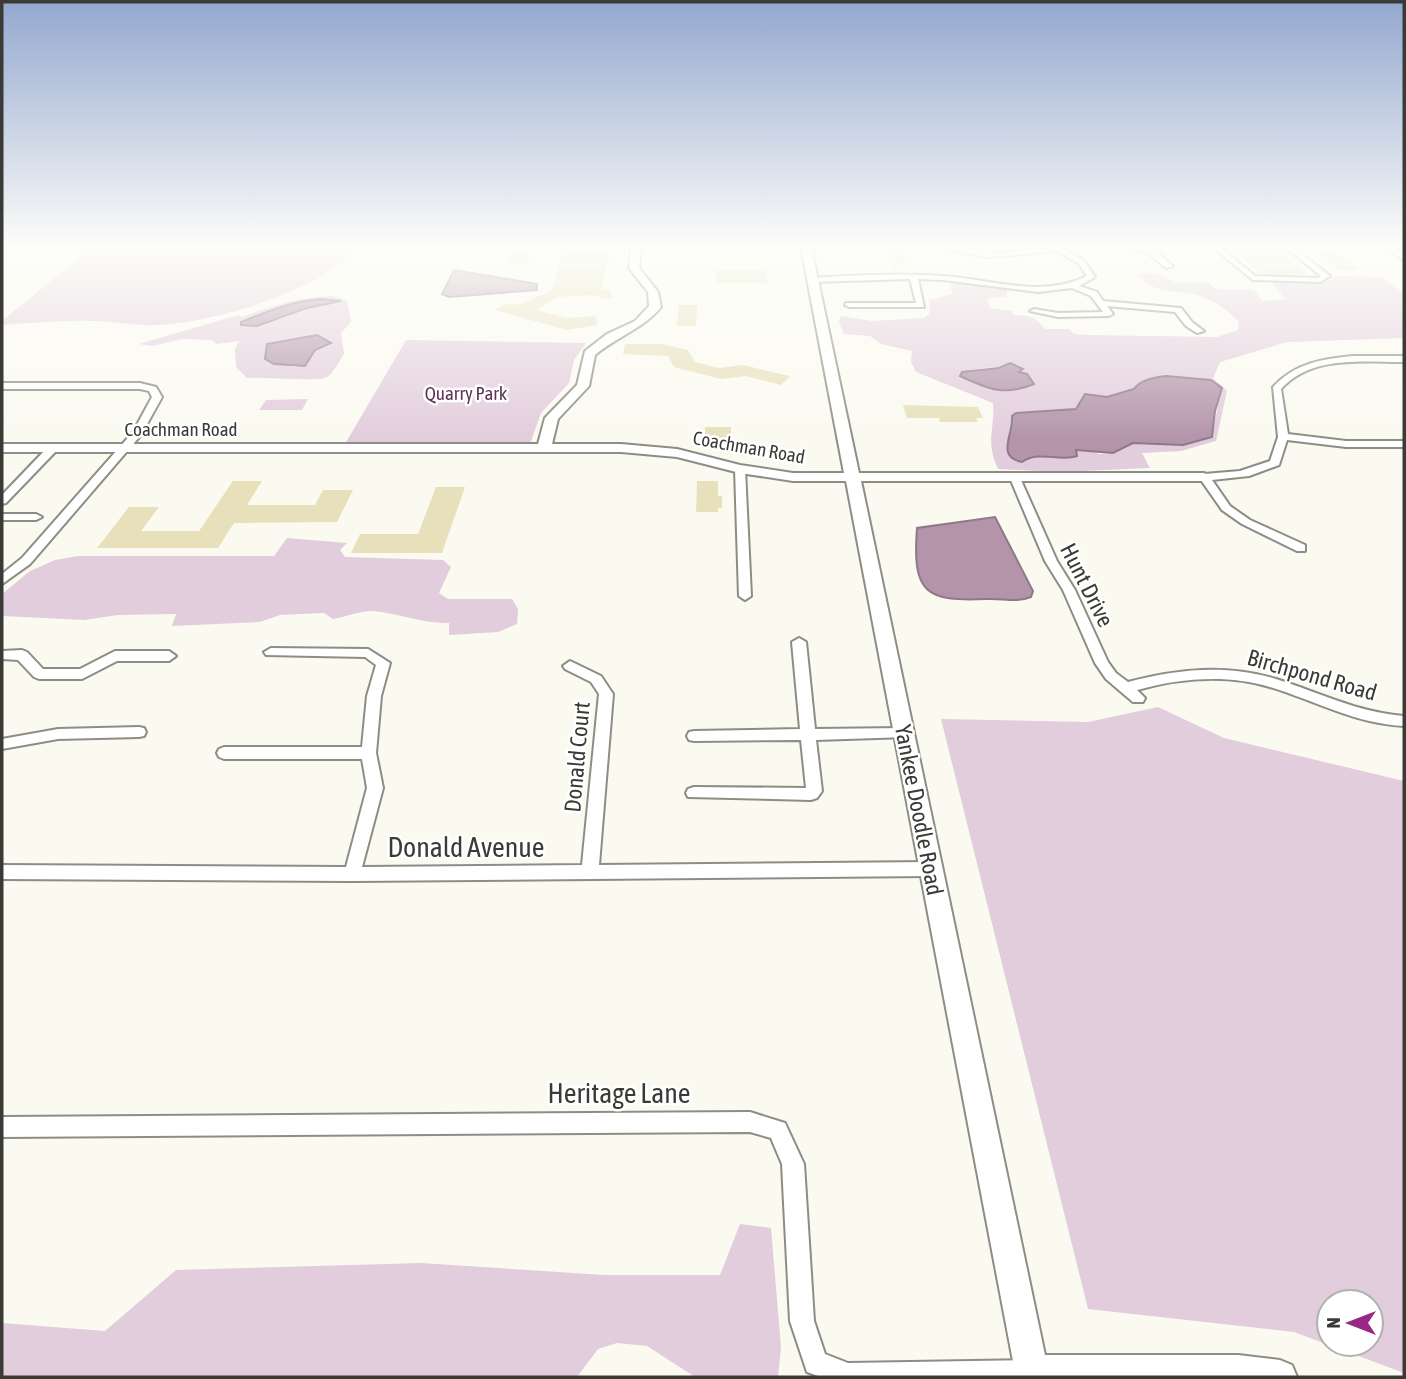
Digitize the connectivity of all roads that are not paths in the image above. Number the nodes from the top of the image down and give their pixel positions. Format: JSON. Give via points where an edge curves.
{"nodes":[{"id":1,"x":652,"y":311,"type":"edge"},
{"id":2,"x":818,"y":311,"type":"edge"},
{"id":3,"x":1036,"y":311,"type":"edge"},
{"id":4,"x":1109,"y":311,"type":"edge"},
{"id":5,"x":1179,"y":311,"type":"edge"},
{"id":6,"x":1199,"y":331,"type":"dead end"},
{"id":7,"x":1404,"y":359,"type":"edge"},
{"id":8,"x":2,"y":386,"type":"edge"},
{"id":9,"x":1283,"y":437,"type":"junction"},
{"id":10,"x":1404,"y":443,"type":"edge"},
{"id":11,"x":2,"y":448,"type":"edge"},
{"id":12,"x":53,"y":448,"type":"junction"},
{"id":13,"x":124,"y":448,"type":"junction"},
{"id":14,"x":544,"y":448,"type":"junction"},
{"id":15,"x":740,"y":469,"type":"junction"},
{"id":16,"x":1204,"y":477,"type":"junction"},
{"id":17,"x":1015,"y":478,"type":"junction"},
{"id":18,"x":852,"y":479,"type":"junction"},
{"id":19,"x":2,"y":500,"type":"edge"},
{"id":20,"x":2,"y":517,"type":"edge"},
{"id":21,"x":36,"y":517,"type":"dead end"},
{"id":22,"x":1301,"y":548,"type":"dead end"},
{"id":23,"x":2,"y":580,"type":"edge"},
{"id":24,"x":745,"y":596,"type":"dead end"},
{"id":25,"x":799,"y":642,"type":"dead end"},
{"id":26,"x":271,"y":652,"type":"dead end"},
{"id":27,"x":2,"y":655,"type":"edge"},
{"id":28,"x":169,"y":656,"type":"dead end"},
{"id":29,"x":569,"y":666,"type":"dead end"},
{"id":30,"x":1125,"y":688,"type":"junction"},
{"id":31,"x":1138,"y":698,"type":"dead end"},
{"id":32,"x":1404,"y":721,"type":"edge"},
{"id":33,"x":139,"y":732,"type":"dead end"},
{"id":34,"x":808,"y":733,"type":"junction"},
{"id":35,"x":903,"y":733,"type":"junction"},
{"id":36,"x":694,"y":736,"type":"dead end"},
{"id":37,"x":2,"y":744,"type":"edge"},
{"id":38,"x":224,"y":753,"type":"dead end"},
{"id":39,"x":369,"y":753,"type":"junction"},
{"id":40,"x":694,"y":793,"type":"dead end"},
{"id":41,"x":931,"y":869,"type":"junction"},
{"id":42,"x":2,"y":872,"type":"edge"},
{"id":43,"x":590,"y":872,"type":"junction"},
{"id":44,"x":352,"y":874,"type":"junction"},
{"id":45,"x":2,"y":1127,"type":"edge"},
{"id":46,"x":1033,"y":1376,"type":"edge"},
{"id":47,"x":1280,"y":1377,"type":"edge"}],
"edges":[{"from":1,"to":14,"type":"street","via":[[639,324],[611,335],[590,354],[583,386],[552,418]]},
{"from":2,"to":18,"type":"main road","name":"Yankee Doodle Road"},
{"from":3,"to":4,"type":"street","via":[[1107,315]]},
{"from":5,"to":6,"type":"street"},
{"from":7,"to":9,"type":"street","via":[[1314,365],[1283,378],[1276,389]]},
{"from":8,"to":13,"type":"street","via":[[153,389],[158,397]]},
{"from":9,"to":10,"type":"street","via":[[1346,444]]},
{"from":9,"to":16,"type":"street","name":"Coachman Road","via":[[1275,463],[1233,477]]},
{"from":11,"to":12,"type":"main road","name":"Coachman Road"},
{"from":12,"to":13,"type":"main road","name":"Coachman Road"},
{"from":12,"to":19,"type":"street"},
{"from":13,"to":14,"type":"street","name":"Coachman Road"},
{"from":13,"to":23,"type":"street","via":[[26,561]]},
{"from":14,"to":15,"type":"street","name":"Coachman Road","via":[[677,453]]},
{"from":15,"to":18,"type":"street","name":"Coachman Road"},
{"from":15,"to":24,"type":"street"},
{"from":16,"to":17,"type":"street","name":"Coachman Road"},
{"from":16,"to":22,"type":"street","via":[[1226,508]]},
{"from":17,"to":18,"type":"street","name":"Coachman Road"},
{"from":17,"to":30,"type":"street","name":"Hunt Drive","via":[[1102,663]]},
{"from":18,"to":35,"type":"street","name":"Yankee Doodle Road"},
{"from":20,"to":21,"type":"street"},
{"from":25,"to":34,"type":"street"},
{"from":26,"to":39,"type":"street","via":[[368,653],[383,663],[374,696]]},
{"from":27,"to":28,"type":"street","via":[[22,655],[39,674],[82,674],[115,656]]},
{"from":29,"to":43,"type":"street","name":"Donald Court","via":[[596,678],[606,694]]},
{"from":30,"to":31,"type":"street","name":"Hunt Drive"},
{"from":30,"to":32,"type":"street","name":"Birchpond Road","via":[[1166,676],[1252,677],[1346,713]]},
{"from":33,"to":37,"type":"street","via":[[58,734]]},
{"from":34,"to":35,"type":"street"},
{"from":34,"to":36,"type":"street"},
{"from":34,"to":40,"type":"street","via":[[811,794]]},
{"from":35,"to":41,"type":"street","name":"Yankee Doodle Road"},
{"from":38,"to":39,"type":"street"},
{"from":39,"to":44,"type":"street","via":[[375,788]]},
{"from":41,"to":43,"type":"street","name":"Donald Avenue"},
{"from":41,"to":46,"type":"street","name":"Yankee Doodle Road"},
{"from":42,"to":44,"type":"street","name":"Donald Avenue"},
{"from":43,"to":44,"type":"street","name":"Donald Avenue"},
{"from":45,"to":46,"type":"street","name":"Heritage Lane","via":[[750,1122],[778,1130],[793,1164],[802,1321],[816,1363],[848,1375]]},
{"from":46,"to":47,"type":"street","via":[[1238,1371]]}]}
